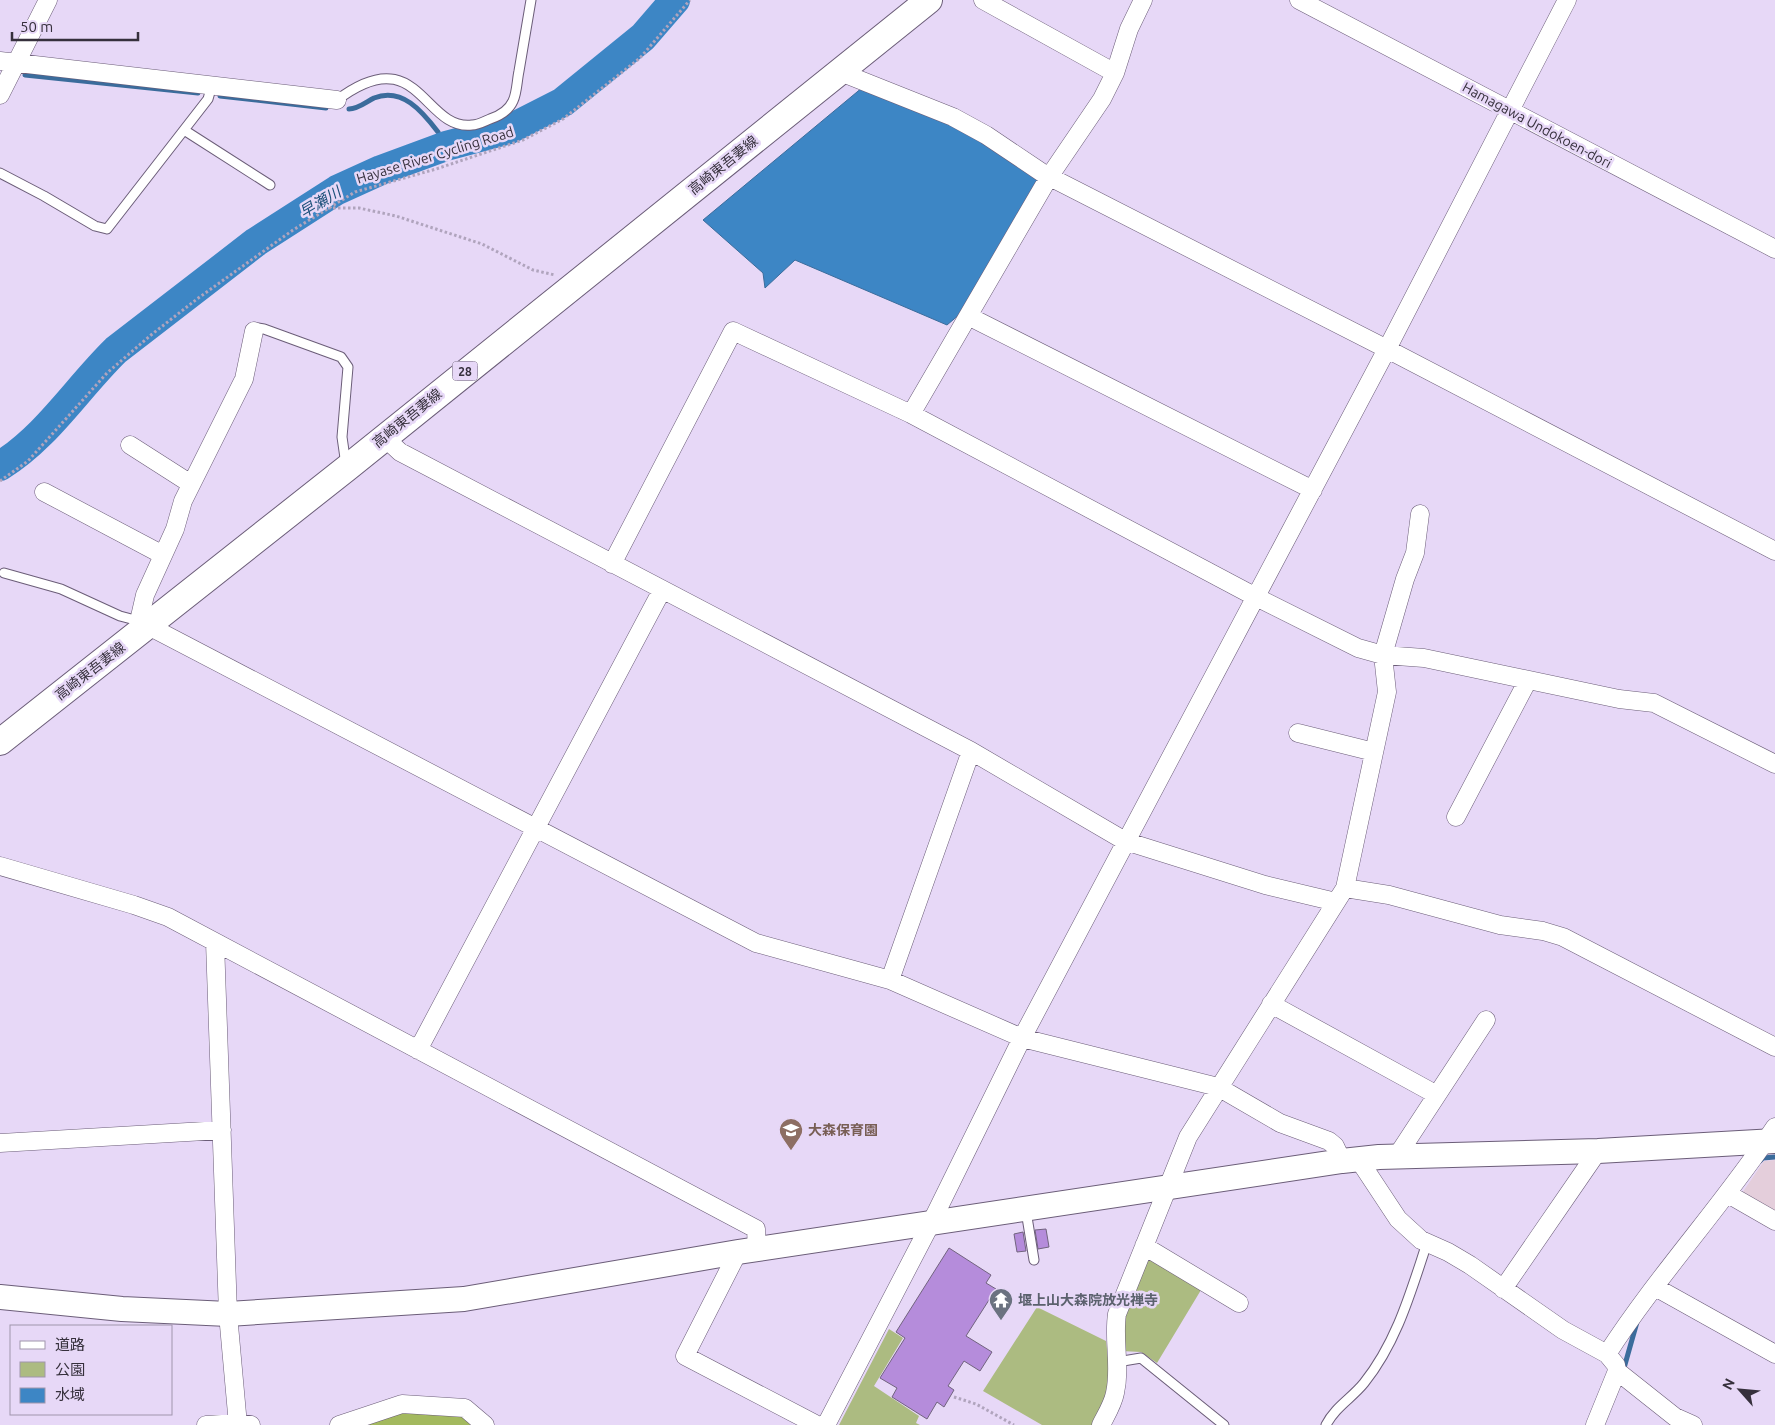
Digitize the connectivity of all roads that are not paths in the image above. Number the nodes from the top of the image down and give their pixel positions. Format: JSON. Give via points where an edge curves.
{"nodes":[{"id":1,"x":48,"y":0,"type":"edge"},
{"id":2,"x":531,"y":0,"type":"edge"},
{"id":3,"x":930,"y":0,"type":"edge"},
{"id":4,"x":983,"y":0,"type":"edge"},
{"id":5,"x":1143,"y":0,"type":"edge"},
{"id":6,"x":1299,"y":0,"type":"edge"},
{"id":7,"x":1567,"y":0,"type":"edge"},
{"id":8,"x":8,"y":62,"type":"edge"},
{"id":9,"x":840,"y":72,"type":"junction"},
{"id":10,"x":1115,"y":73,"type":"junction"},
{"id":11,"x":212,"y":85,"type":"junction"},
{"id":12,"x":0,"y":95,"type":"edge"},
{"id":13,"x":337,"y":100,"type":"joint"},
{"id":14,"x":1509,"y":110,"type":"junction"},
{"id":15,"x":184,"y":130,"type":"junction"},
{"id":16,"x":0,"y":173,"type":"edge"},
{"id":17,"x":1048,"y":177,"type":"junction"},
{"id":18,"x":270,"y":184,"type":"dead end"},
{"id":19,"x":1775,"y":249,"type":"edge"},
{"id":20,"x":968,"y":316,"type":"junction"},
{"id":21,"x":254,"y":331,"type":"joint"},
{"id":22,"x":1387,"y":348,"type":"junction"},
{"id":23,"x":911,"y":414,"type":"junction"},
{"id":24,"x":384,"y":436,"type":"junction"},
{"id":25,"x":130,"y":445,"type":"dead end"},
{"id":26,"x":347,"y":468,"type":"junction"},
{"id":27,"x":191,"y":484,"type":"junction"},
{"id":28,"x":1313,"y":490,"type":"junction"},
{"id":29,"x":44,"y":492,"type":"dead end"},
{"id":30,"x":1420,"y":514,"type":"dead end"},
{"id":31,"x":1775,"y":551,"type":"edge"},
{"id":32,"x":163,"y":555,"type":"junction"},
{"id":33,"x":612,"y":564,"type":"junction"},
{"id":34,"x":4,"y":572,"type":"dead end"},
{"id":35,"x":662,"y":590,"type":"junction"},
{"id":36,"x":1254,"y":596,"type":"junction"},
{"id":37,"x":143,"y":624,"type":"junction"},
{"id":38,"x":1384,"y":655,"type":"junction"},
{"id":39,"x":1528,"y":680,"type":"junction"},
{"id":40,"x":1298,"y":733,"type":"dead end"},
{"id":41,"x":0,"y":742,"type":"edge"},
{"id":42,"x":971,"y":751,"type":"junction"},
{"id":43,"x":1374,"y":752,"type":"junction"},
{"id":44,"x":1775,"y":764,"type":"edge"},
{"id":45,"x":1456,"y":817,"type":"dead end"},
{"id":46,"x":535,"y":828,"type":"junction"},
{"id":47,"x":1125,"y":841,"type":"junction"},
{"id":48,"x":0,"y":866,"type":"edge"},
{"id":49,"x":1340,"y":895,"type":"junction"},
{"id":50,"x":215,"y":942,"type":"junction"},
{"id":51,"x":890,"y":980,"type":"junction"},
{"id":52,"x":1271,"y":1004,"type":"junction"},
{"id":53,"x":1486,"y":1020,"type":"dead end"},
{"id":54,"x":1022,"y":1038,"type":"junction"},
{"id":55,"x":1775,"y":1048,"type":"edge"},
{"id":56,"x":418,"y":1050,"type":"junction"},
{"id":57,"x":1218,"y":1087,"type":"junction"},
{"id":58,"x":1437,"y":1095,"type":"junction"},
{"id":59,"x":222,"y":1130,"type":"junction"},
{"id":60,"x":1772,"y":1136,"type":"edge"},
{"id":61,"x":0,"y":1143,"type":"edge"},
{"id":62,"x":1598,"y":1151,"type":"junction"},
{"id":63,"x":1397,"y":1156,"type":"junction"},
{"id":64,"x":1350,"y":1161,"type":"junction"},
{"id":65,"x":1168,"y":1187,"type":"junction"},
{"id":66,"x":1728,"y":1194,"type":"junction"},
{"id":67,"x":1026,"y":1210,"type":"junction"},
{"id":68,"x":1775,"y":1221,"type":"edge"},
{"id":69,"x":930,"y":1225,"type":"junction"},
{"id":70,"x":1427,"y":1243,"type":"junction"},
{"id":71,"x":1144,"y":1246,"type":"junction"},
{"id":72,"x":748,"y":1251,"type":"junction"},
{"id":73,"x":1034,"y":1260,"type":"dead end"},
{"id":74,"x":1655,"y":1287,"type":"junction"},
{"id":75,"x":1502,"y":1289,"type":"junction"},
{"id":76,"x":0,"y":1297,"type":"edge"},
{"id":77,"x":1238,"y":1303,"type":"dead end"},
{"id":78,"x":228,"y":1314,"type":"junction"},
{"id":79,"x":1608,"y":1354,"type":"junction"},
{"id":80,"x":1775,"y":1354,"type":"edge"},
{"id":81,"x":1117,"y":1362,"type":"junction"},
{"id":82,"x":1617,"y":1371,"type":"junction"},
{"id":83,"x":242,"y":1424,"type":"edge"},
{"id":84,"x":206,"y":1425,"type":"edge"},
{"id":85,"x":338,"y":1425,"type":"edge"},
{"id":86,"x":485,"y":1425,"type":"edge"},
{"id":87,"x":817,"y":1425,"type":"edge"},
{"id":88,"x":826,"y":1425,"type":"edge"},
{"id":89,"x":1101,"y":1425,"type":"edge"},
{"id":90,"x":1224,"y":1425,"type":"edge"},
{"id":91,"x":1326,"y":1425,"type":"edge"},
{"id":92,"x":1594,"y":1425,"type":"edge"},
{"id":93,"x":1693,"y":1425,"type":"edge"}],
"edges":[{"from":1,"to":8,"type":"street"},
{"from":2,"to":13,"type":"lane","via":[[514,100],[500,116],[472,126],[457,123],[444,116],[409,84],[393,79],[364,82]]},
{"from":3,"to":9,"type":"main road","name":"高崎東吾妻線","number":"28"},
{"from":4,"to":10,"type":"street"},
{"from":5,"to":10,"type":"street","via":[[1129,29]]},
{"from":6,"to":14,"type":"street","name":"Hamagawa Undokoen-dori"},
{"from":7,"to":14,"type":"street"},
{"from":8,"to":11,"type":"street"},
{"from":8,"to":12,"type":"street"},
{"from":9,"to":17,"type":"street","via":[[953,117]]},
{"from":9,"to":24,"type":"main road","name":"高崎東吾妻線","number":"28"},
{"from":10,"to":17,"type":"street","via":[[1102,100]]},
{"from":11,"to":13,"type":"street"},
{"from":11,"to":15,"type":"lane","via":[[208,99]]},
{"from":14,"to":19,"type":"street","name":"Hamagawa Undokoen-dori"},
{"from":14,"to":22,"type":"street"},
{"from":15,"to":16,"type":"lane","via":[[107,229],[95,226]]},
{"from":15,"to":18,"type":"lane"},
{"from":17,"to":20,"type":"street"},
{"from":17,"to":22,"type":"street"},
{"from":20,"to":23,"type":"street"},
{"from":20,"to":28,"type":"street"},
{"from":21,"to":26,"type":"lane","via":[[264,329],[346,361],[342,437]]},
{"from":21,"to":27,"type":"street","via":[[244,379]]},
{"from":22,"to":28,"type":"street"},
{"from":22,"to":31,"type":"street"},
{"from":23,"to":33,"type":"street","via":[[732,331]]},
{"from":23,"to":36,"type":"street"},
{"from":24,"to":26,"type":"main road","name":"高崎東吾妻線","number":"28"},
{"from":24,"to":33,"type":"street","via":[[400,452]]},
{"from":25,"to":27,"type":"street"},
{"from":26,"to":37,"type":"main road","name":"高崎東吾妻線","number":"28"},
{"from":27,"to":32,"type":"street"},
{"from":28,"to":36,"type":"street"},
{"from":29,"to":32,"type":"street"},
{"from":30,"to":38,"type":"street","via":[[1415,553]]},
{"from":32,"to":37,"type":"street","via":[[144,595]]},
{"from":33,"to":35,"type":"street"},
{"from":34,"to":37,"type":"lane","via":[[61,589]]},
{"from":35,"to":42,"type":"street"},
{"from":35,"to":46,"type":"street"},
{"from":36,"to":38,"type":"street","via":[[1358,648]]},
{"from":36,"to":47,"type":"street"},
{"from":37,"to":41,"type":"main road","name":"高崎東吾妻線","number":"28"},
{"from":37,"to":46,"type":"street"},
{"from":38,"to":39,"type":"street","via":[[1424,658]]},
{"from":38,"to":43,"type":"street","via":[[1387,692]]},
{"from":39,"to":44,"type":"street","via":[[1654,703]]},
{"from":39,"to":45,"type":"street"},
{"from":40,"to":43,"type":"street"},
{"from":42,"to":47,"type":"street"},
{"from":42,"to":51,"type":"street"},
{"from":43,"to":49,"type":"street"},
{"from":46,"to":51,"type":"street","via":[[756,943]]},
{"from":46,"to":56,"type":"street"},
{"from":47,"to":49,"type":"street","via":[[1266,885]]},
{"from":47,"to":54,"type":"street"},
{"from":48,"to":50,"type":"street","via":[[168,917]]},
{"from":49,"to":52,"type":"street"},
{"from":49,"to":55,"type":"street","via":[[1390,895],[1500,925],[1563,937]]},
{"from":50,"to":56,"type":"street"},
{"from":50,"to":59,"type":"street"},
{"from":51,"to":54,"type":"street"},
{"from":52,"to":57,"type":"street"},
{"from":52,"to":58,"type":"street"},
{"from":53,"to":58,"type":"street"},
{"from":54,"to":57,"type":"street"},
{"from":54,"to":69,"type":"street"},
{"from":56,"to":72,"type":"street","via":[[756,1229]]},
{"from":57,"to":64,"type":"street","via":[[1280,1124],[1329,1141]]},
{"from":57,"to":65,"type":"street","via":[[1188,1137]]},
{"from":58,"to":63,"type":"street"},
{"from":59,"to":61,"type":"street"},
{"from":59,"to":78,"type":"street"},
{"from":60,"to":62,"type":"street"},
{"from":60,"to":66,"type":"street"},
{"from":62,"to":63,"type":"street"},
{"from":62,"to":75,"type":"street"},
{"from":63,"to":64,"type":"street"},
{"from":64,"to":65,"type":"street"},
{"from":64,"to":70,"type":"street","via":[[1398,1219]]},
{"from":65,"to":67,"type":"street"},
{"from":65,"to":71,"type":"street"},
{"from":66,"to":68,"type":"street"},
{"from":66,"to":74,"type":"street"},
{"from":67,"to":69,"type":"street"},
{"from":67,"to":73,"type":"lane"},
{"from":69,"to":72,"type":"street"},
{"from":69,"to":88,"type":"street"},
{"from":70,"to":75,"type":"street","via":[[1470,1265]]},
{"from":70,"to":91,"type":"lane","via":[[1395,1331],[1364,1383],[1332,1413]]},
{"from":71,"to":77,"type":"street"},
{"from":71,"to":81,"type":"street","via":[[1117,1314],[1114,1330]]},
{"from":72,"to":78,"type":"street","via":[[464,1299]]},
{"from":72,"to":87,"type":"street","via":[[685,1356]]},
{"from":74,"to":79,"type":"street"},
{"from":74,"to":80,"type":"street"},
{"from":75,"to":79,"type":"street","via":[[1563,1330]]},
{"from":76,"to":78,"type":"street","via":[[122,1309]]},
{"from":78,"to":83,"type":"street"},
{"from":79,"to":82,"type":"street"},
{"from":81,"to":89,"type":"street","via":[[1115,1394]]},
{"from":81,"to":90,"type":"lane","via":[[1141,1358]]},
{"from":82,"to":92,"type":"street"},
{"from":82,"to":93,"type":"street","via":[[1675,1417]]},
{"from":83,"to":84,"type":"street"},
{"from":85,"to":86,"type":"street","via":[[402,1404],[465,1408]]}]}
